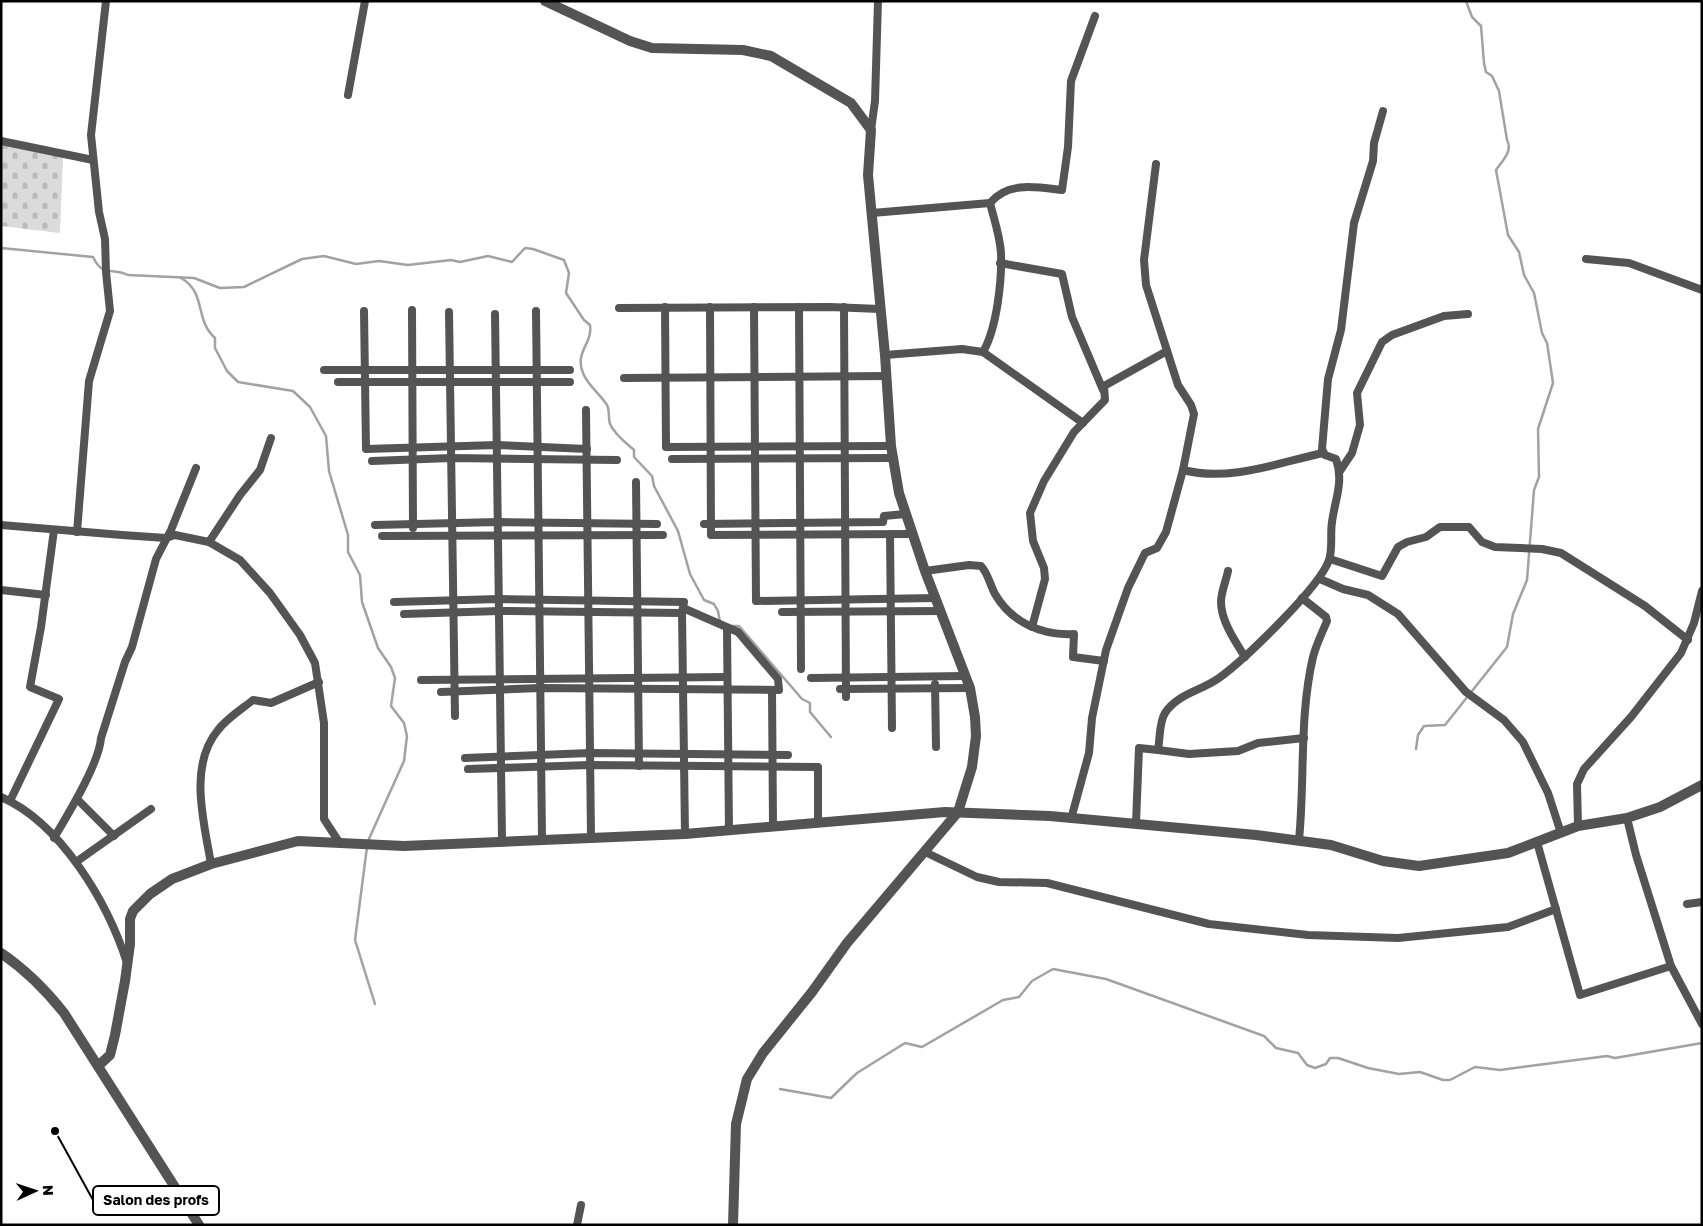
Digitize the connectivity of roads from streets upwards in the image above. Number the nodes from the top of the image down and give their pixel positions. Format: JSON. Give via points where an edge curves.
{"nodes":[{"id":1,"x":106,"y":1,"type":"edge"},
{"id":2,"x":365,"y":1,"type":"edge"},
{"id":3,"x":545,"y":1,"type":"edge"},
{"id":4,"x":878,"y":1,"type":"edge"},
{"id":5,"x":1095,"y":16,"type":"dead end"},
{"id":6,"x":348,"y":96,"type":"dead end"},
{"id":7,"x":1383,"y":111,"type":"dead end"},
{"id":8,"x":871,"y":130,"type":"junction"},
{"id":9,"x":1,"y":141,"type":"edge"},
{"id":10,"x":93,"y":160,"type":"junction"},
{"id":11,"x":1156,"y":164,"type":"dead end"},
{"id":12,"x":990,"y":203,"type":"junction"},
{"id":13,"x":872,"y":213,"type":"junction"},
{"id":14,"x":1586,"y":259,"type":"dead end"},
{"id":15,"x":1000,"y":263,"type":"junction"},
{"id":16,"x":1702,"y":290,"type":"edge"},
{"id":17,"x":665,"y":307,"type":"junction"},
{"id":18,"x":710,"y":307,"type":"junction"},
{"id":19,"x":754,"y":307,"type":"junction"},
{"id":20,"x":799,"y":307,"type":"junction"},
{"id":21,"x":844,"y":307,"type":"junction"},
{"id":22,"x":620,"y":308,"type":"dead end"},
{"id":23,"x":880,"y":308,"type":"junction"},
{"id":24,"x":412,"y":310,"type":"dead end"},
{"id":25,"x":364,"y":311,"type":"dead end"},
{"id":26,"x":536,"y":311,"type":"dead end"},
{"id":27,"x":449,"y":312,"type":"dead end"},
{"id":28,"x":495,"y":314,"type":"dead end"},
{"id":29,"x":1468,"y":314,"type":"dead end"},
{"id":30,"x":1167,"y":351,"type":"junction"},
{"id":31,"x":983,"y":352,"type":"junction"},
{"id":32,"x":885,"y":355,"type":"junction"},
{"id":33,"x":324,"y":370,"type":"dead end"},
{"id":34,"x":365,"y":370,"type":"junction"},
{"id":35,"x":412,"y":370,"type":"junction"},
{"id":36,"x":450,"y":370,"type":"junction"},
{"id":37,"x":496,"y":370,"type":"junction"},
{"id":38,"x":536,"y":370,"type":"junction"},
{"id":39,"x":570,"y":370,"type":"dead end"},
{"id":40,"x":800,"y":376,"type":"junction"},
{"id":41,"x":844,"y":376,"type":"junction"},
{"id":42,"x":887,"y":376,"type":"junction"},
{"id":43,"x":754,"y":377,"type":"junction"},
{"id":44,"x":624,"y":378,"type":"dead end"},
{"id":45,"x":666,"y":378,"type":"junction"},
{"id":46,"x":710,"y":378,"type":"junction"},
{"id":47,"x":338,"y":382,"type":"dead end"},
{"id":48,"x":365,"y":382,"type":"junction"},
{"id":49,"x":412,"y":382,"type":"junction"},
{"id":50,"x":450,"y":382,"type":"junction"},
{"id":51,"x":496,"y":382,"type":"junction"},
{"id":52,"x":536,"y":382,"type":"junction"},
{"id":53,"x":570,"y":382,"type":"dead end"},
{"id":54,"x":1103,"y":390,"type":"junction"},
{"id":55,"x":586,"y":410,"type":"dead end"},
{"id":56,"x":1083,"y":424,"type":"junction"},
{"id":57,"x":271,"y":438,"type":"dead end"},
{"id":58,"x":497,"y":445,"type":"junction"},
{"id":59,"x":800,"y":446,"type":"junction"},
{"id":60,"x":845,"y":446,"type":"junction"},
{"id":61,"x":891,"y":446,"type":"junction"},
{"id":62,"x":451,"y":447,"type":"junction"},
{"id":63,"x":537,"y":447,"type":"junction"},
{"id":64,"x":711,"y":447,"type":"junction"},
{"id":65,"x":755,"y":447,"type":"junction"},
{"id":66,"x":413,"y":448,"type":"junction"},
{"id":67,"x":587,"y":449,"type":"junction"},
{"id":68,"x":1323,"y":453,"type":"junction"},
{"id":69,"x":451,"y":458,"type":"junction"},
{"id":70,"x":497,"y":458,"type":"junction"},
{"id":71,"x":711,"y":458,"type":"junction"},
{"id":72,"x":755,"y":458,"type":"junction"},
{"id":73,"x":800,"y":458,"type":"junction"},
{"id":74,"x":845,"y":458,"type":"junction"},
{"id":75,"x":893,"y":458,"type":"junction"},
{"id":76,"x":413,"y":459,"type":"junction"},
{"id":77,"x":538,"y":459,"type":"junction"},
{"id":78,"x":587,"y":459,"type":"junction"},
{"id":79,"x":672,"y":459,"type":"dead end"},
{"id":80,"x":618,"y":460,"type":"dead end"},
{"id":81,"x":372,"y":461,"type":"dead end"},
{"id":82,"x":196,"y":468,"type":"dead end"},
{"id":83,"x":1183,"y":470,"type":"junction"},
{"id":84,"x":1340,"y":471,"type":"junction"},
{"id":85,"x":636,"y":482,"type":"dead end"},
{"id":86,"x":904,"y":514,"type":"junction"},
{"id":87,"x":498,"y":522,"type":"junction"},
{"id":88,"x":538,"y":522,"type":"junction"},
{"id":89,"x":845,"y":522,"type":"junction"},
{"id":90,"x":588,"y":523,"type":"junction"},
{"id":91,"x":755,"y":523,"type":"junction"},
{"id":92,"x":800,"y":523,"type":"junction"},
{"id":93,"x":452,"y":524,"type":"junction"},
{"id":94,"x":637,"y":524,"type":"junction"},
{"id":95,"x":657,"y":524,"type":"dead end"},
{"id":96,"x":707,"y":524,"type":"junction"},
{"id":97,"x":1,"y":525,"type":"edge"},
{"id":98,"x":375,"y":525,"type":"dead end"},
{"id":99,"x":413,"y":525,"type":"junction"},
{"id":100,"x":54,"y":530,"type":"junction"},
{"id":101,"x":77,"y":532,"type":"junction"},
{"id":102,"x":845,"y":534,"type":"junction"},
{"id":103,"x":890,"y":534,"type":"junction"},
{"id":104,"x":911,"y":534,"type":"junction"},
{"id":105,"x":637,"y":535,"type":"junction"},
{"id":106,"x":663,"y":535,"type":"dead end"},
{"id":107,"x":756,"y":535,"type":"junction"},
{"id":108,"x":800,"y":535,"type":"junction"},
{"id":109,"x":382,"y":536,"type":"dead end"},
{"id":110,"x":413,"y":536,"type":"junction"},
{"id":111,"x":452,"y":536,"type":"junction"},
{"id":112,"x":498,"y":536,"type":"junction"},
{"id":113,"x":538,"y":536,"type":"junction"},
{"id":114,"x":588,"y":536,"type":"junction"},
{"id":115,"x":166,"y":538,"type":"junction"},
{"id":116,"x":209,"y":542,"type":"junction"},
{"id":117,"x":1330,"y":559,"type":"junction"},
{"id":118,"x":925,"y":571,"type":"junction"},
{"id":119,"x":1228,"y":571,"type":"dead end"},
{"id":120,"x":1320,"y":579,"type":"junction"},
{"id":121,"x":1,"y":590,"type":"edge"},
{"id":122,"x":1702,"y":591,"type":"edge"},
{"id":123,"x":46,"y":595,"type":"junction"},
{"id":124,"x":890,"y":598,"type":"junction"},
{"id":125,"x":936,"y":598,"type":"junction"},
{"id":126,"x":1302,"y":598,"type":"junction"},
{"id":127,"x":499,"y":599,"type":"junction"},
{"id":128,"x":845,"y":599,"type":"junction"},
{"id":129,"x":453,"y":600,"type":"junction"},
{"id":130,"x":539,"y":600,"type":"junction"},
{"id":131,"x":588,"y":600,"type":"junction"},
{"id":132,"x":800,"y":600,"type":"junction"},
{"id":133,"x":638,"y":601,"type":"junction"},
{"id":134,"x":394,"y":602,"type":"dead end"},
{"id":135,"x":499,"y":611,"type":"junction"},
{"id":136,"x":539,"y":611,"type":"junction"},
{"id":137,"x":682,"y":611,"type":"junction"},
{"id":138,"x":891,"y":611,"type":"junction"},
{"id":139,"x":941,"y":611,"type":"junction"},
{"id":140,"x":453,"y":612,"type":"junction"},
{"id":141,"x":589,"y":612,"type":"junction"},
{"id":142,"x":638,"y":612,"type":"junction"},
{"id":143,"x":782,"y":612,"type":"dead end"},
{"id":144,"x":801,"y":612,"type":"junction"},
{"id":145,"x":845,"y":612,"type":"junction"},
{"id":146,"x":404,"y":614,"type":"dead end"},
{"id":147,"x":1032,"y":627,"type":"junction"},
{"id":148,"x":727,"y":628,"type":"junction"},
{"id":149,"x":1688,"y":640,"type":"junction"},
{"id":150,"x":1246,"y":657,"type":"junction"},
{"id":151,"x":1104,"y":661,"type":"junction"},
{"id":152,"x":801,"y":668,"type":"dead end"},
{"id":153,"x":935,"y":676,"type":"junction"},
{"id":154,"x":966,"y":676,"type":"junction"},
{"id":155,"x":683,"y":677,"type":"junction"},
{"id":156,"x":727,"y":677,"type":"junction"},
{"id":157,"x":891,"y":677,"type":"junction"},
{"id":158,"x":500,"y":678,"type":"junction"},
{"id":159,"x":540,"y":678,"type":"junction"},
{"id":160,"x":589,"y":678,"type":"junction"},
{"id":161,"x":638,"y":678,"type":"junction"},
{"id":162,"x":811,"y":678,"type":"dead end"},
{"id":163,"x":846,"y":678,"type":"junction"},
{"id":164,"x":454,"y":679,"type":"junction"},
{"id":165,"x":421,"y":680,"type":"dead end"},
{"id":166,"x":319,"y":682,"type":"junction"},
{"id":167,"x":540,"y":688,"type":"junction"},
{"id":168,"x":590,"y":688,"type":"junction"},
{"id":169,"x":935,"y":688,"type":"junction"},
{"id":170,"x":970,"y":688,"type":"junction"},
{"id":171,"x":638,"y":689,"type":"junction"},
{"id":172,"x":683,"y":689,"type":"junction"},
{"id":173,"x":727,"y":689,"type":"junction"},
{"id":174,"x":891,"y":689,"type":"junction"},
{"id":175,"x":500,"y":690,"type":"junction"},
{"id":176,"x":772,"y":690,"type":"junction"},
{"id":177,"x":454,"y":691,"type":"junction"},
{"id":178,"x":441,"y":692,"type":"dead end"},
{"id":179,"x":455,"y":716,"type":"dead end"},
{"id":180,"x":892,"y":728,"type":"dead end"},
{"id":181,"x":1304,"y":738,"type":"junction"},
{"id":182,"x":936,"y":748,"type":"dead end"},
{"id":183,"x":1158,"y":750,"type":"junction"},
{"id":184,"x":590,"y":753,"type":"junction"},
{"id":185,"x":639,"y":753,"type":"junction"},
{"id":186,"x":684,"y":754,"type":"junction"},
{"id":187,"x":541,"y":755,"type":"junction"},
{"id":188,"x":728,"y":755,"type":"junction"},
{"id":189,"x":772,"y":755,"type":"junction"},
{"id":190,"x":501,"y":756,"type":"junction"},
{"id":191,"x":788,"y":756,"type":"dead end"},
{"id":192,"x":465,"y":758,"type":"dead end"},
{"id":193,"x":590,"y":765,"type":"junction"},
{"id":194,"x":639,"y":766,"type":"junction"},
{"id":195,"x":684,"y":766,"type":"junction"},
{"id":196,"x":728,"y":766,"type":"junction"},
{"id":197,"x":772,"y":766,"type":"junction"},
{"id":198,"x":541,"y":767,"type":"junction"},
{"id":199,"x":501,"y":768,"type":"junction"},
{"id":200,"x":468,"y":769,"type":"dead end"},
{"id":201,"x":1702,"y":785,"type":"edge"},
{"id":202,"x":1,"y":797,"type":"edge"},
{"id":203,"x":77,"y":799,"type":"junction"},
{"id":204,"x":10,"y":801,"type":"junction"},
{"id":205,"x":151,"y":808,"type":"dead end"},
{"id":206,"x":958,"y":812,"type":"junction"},
{"id":207,"x":1627,"y":818,"type":"junction"},
{"id":208,"x":1072,"y":819,"type":"junction"},
{"id":209,"x":818,"y":823,"type":"junction"},
{"id":210,"x":1136,"y":823,"type":"junction"},
{"id":211,"x":772,"y":825,"type":"junction"},
{"id":212,"x":1578,"y":826,"type":"junction"},
{"id":213,"x":729,"y":832,"type":"junction"},
{"id":214,"x":1561,"y":833,"type":"junction"},
{"id":215,"x":685,"y":834,"type":"junction"},
{"id":216,"x":114,"y":836,"type":"junction"},
{"id":217,"x":591,"y":837,"type":"junction"},
{"id":218,"x":54,"y":838,"type":"junction"},
{"id":219,"x":542,"y":839,"type":"junction"},
{"id":220,"x":1299,"y":840,"type":"junction"},
{"id":221,"x":502,"y":841,"type":"junction"},
{"id":222,"x":339,"y":842,"type":"junction"},
{"id":223,"x":1536,"y":842,"type":"junction"},
{"id":224,"x":925,"y":852,"type":"junction"},
{"id":225,"x":76,"y":862,"type":"junction"},
{"id":226,"x":211,"y":864,"type":"junction"},
{"id":227,"x":1702,"y":902,"type":"edge"},
{"id":228,"x":1686,"y":904,"type":"dead end"},
{"id":229,"x":1556,"y":909,"type":"junction"},
{"id":230,"x":1,"y":953,"type":"edge"},
{"id":231,"x":127,"y":964,"type":"junction"},
{"id":232,"x":1671,"y":966,"type":"junction"},
{"id":233,"x":1702,"y":1024,"type":"edge"},
{"id":234,"x":98,"y":1066,"type":"junction"},
{"id":235,"x":581,"y":1205,"type":"dead end"},
{"id":236,"x":199,"y":1225,"type":"edge"},
{"id":237,"x":577,"y":1225,"type":"edge"},
{"id":238,"x":732,"y":1225,"type":"edge"}],
"edges":[{"from":1,"to":10,"type":"street","via":[[91,135]]},
{"from":2,"to":6,"type":"street"},
{"from":3,"to":8,"type":"street","via":[[652,48],[743,50],[771,56],[852,103]]},
{"from":4,"to":8,"type":"street"},
{"from":5,"to":12,"type":"street","via":[[1071,81],[1062,190],[1029,186],[1011,188]]},
{"from":7,"to":68,"type":"street","via":[[1374,143],[1373,161],[1354,223],[1342,330],[1328,379]]},
{"from":8,"to":13,"type":"street","via":[[868,175]]},
{"from":9,"to":10,"type":"street"},
{"from":10,"to":101,"type":"street","via":[[105,239],[110,311],[89,381]]},
{"from":11,"to":30,"type":"street","via":[[1144,260],[1146,285]]},
{"from":12,"to":13,"type":"street"},
{"from":12,"to":15,"type":"street","via":[[1001,252]]},
{"from":13,"to":23,"type":"street"},
{"from":14,"to":16,"type":"street","via":[[1629,263]]},
{"from":15,"to":31,"type":"street","via":[[999,291]]},
{"from":15,"to":54,"type":"street","via":[[1062,274],[1072,316]]},
{"from":17,"to":18,"type":"street"},
{"from":17,"to":22,"type":"street"},
{"from":17,"to":45,"type":"street"},
{"from":18,"to":19,"type":"street"},
{"from":18,"to":46,"type":"street"},
{"from":19,"to":20,"type":"street"},
{"from":19,"to":43,"type":"street"},
{"from":20,"to":21,"type":"street"},
{"from":20,"to":40,"type":"street"},
{"from":21,"to":23,"type":"street"},
{"from":21,"to":41,"type":"street"},
{"from":23,"to":32,"type":"street"},
{"from":24,"to":35,"type":"street"},
{"from":25,"to":34,"type":"street"},
{"from":26,"to":38,"type":"street"},
{"from":27,"to":36,"type":"street"},
{"from":28,"to":37,"type":"street"},
{"from":29,"to":84,"type":"street","via":[[1444,316],[1392,335],[1382,342],[1358,393],[1360,425],[1352,453]]},
{"from":30,"to":54,"type":"street","via":[[1104,386]]},
{"from":30,"to":83,"type":"street","via":[[1178,385],[1192,405],[1194,414]]},
{"from":31,"to":32,"type":"street","via":[[962,349]]},
{"from":31,"to":56,"type":"street"},
{"from":32,"to":42,"type":"street"},
{"from":33,"to":34,"type":"street"},
{"from":34,"to":35,"type":"street"},
{"from":34,"to":48,"type":"street"},
{"from":35,"to":36,"type":"street"},
{"from":35,"to":49,"type":"street"},
{"from":36,"to":37,"type":"street"},
{"from":36,"to":50,"type":"street"},
{"from":37,"to":38,"type":"street"},
{"from":37,"to":51,"type":"street"},
{"from":38,"to":39,"type":"street"},
{"from":38,"to":52,"type":"street"},
{"from":40,"to":41,"type":"street"},
{"from":40,"to":43,"type":"street"},
{"from":40,"to":59,"type":"street"},
{"from":41,"to":42,"type":"street"},
{"from":41,"to":60,"type":"street"},
{"from":42,"to":61,"type":"street"},
{"from":43,"to":46,"type":"street"},
{"from":43,"to":65,"type":"street"},
{"from":44,"to":45,"type":"street"},
{"from":45,"to":46,"type":"street"},
{"from":45,"to":64,"type":"street","via":[[666,448]]},
{"from":46,"to":64,"type":"street"},
{"from":47,"to":48,"type":"street"},
{"from":48,"to":49,"type":"street"},
{"from":48,"to":66,"type":"street","via":[[366,449]]},
{"from":49,"to":50,"type":"street"},
{"from":49,"to":66,"type":"street"},
{"from":50,"to":51,"type":"street"},
{"from":50,"to":62,"type":"street"},
{"from":51,"to":52,"type":"street"},
{"from":51,"to":58,"type":"street"},
{"from":52,"to":53,"type":"street"},
{"from":52,"to":63,"type":"street"},
{"from":54,"to":56,"type":"street","via":[[1105,400]]},
{"from":55,"to":67,"type":"street"},
{"from":56,"to":147,"type":"street","via":[[1074,432],[1044,481],[1030,512],[1034,541],[1044,568]]},
{"from":57,"to":116,"type":"street","via":[[255,479],[240,495]]},
{"from":58,"to":62,"type":"street"},
{"from":58,"to":63,"type":"street"},
{"from":58,"to":70,"type":"street"},
{"from":59,"to":60,"type":"street"},
{"from":59,"to":65,"type":"street"},
{"from":59,"to":73,"type":"street"},
{"from":60,"to":61,"type":"street"},
{"from":60,"to":74,"type":"street"},
{"from":61,"to":75,"type":"street"},
{"from":62,"to":66,"type":"street"},
{"from":62,"to":69,"type":"street"},
{"from":63,"to":67,"type":"street"},
{"from":63,"to":77,"type":"street"},
{"from":64,"to":65,"type":"street"},
{"from":64,"to":71,"type":"street"},
{"from":65,"to":72,"type":"street"},
{"from":66,"to":76,"type":"street"},
{"from":67,"to":78,"type":"street"},
{"from":68,"to":83,"type":"street","via":[[1228,475]]},
{"from":68,"to":84,"type":"street","via":[[1336,459]]},
{"from":69,"to":70,"type":"street"},
{"from":69,"to":76,"type":"street"},
{"from":69,"to":93,"type":"street"},
{"from":70,"to":77,"type":"street"},
{"from":70,"to":87,"type":"street"},
{"from":71,"to":72,"type":"street"},
{"from":71,"to":79,"type":"street"},
{"from":71,"to":96,"type":"street"},
{"from":72,"to":73,"type":"street"},
{"from":72,"to":91,"type":"street"},
{"from":73,"to":74,"type":"street"},
{"from":73,"to":92,"type":"street"},
{"from":74,"to":75,"type":"street"},
{"from":74,"to":89,"type":"street"},
{"from":75,"to":86,"type":"street"},
{"from":76,"to":81,"type":"street"},
{"from":76,"to":99,"type":"street"},
{"from":77,"to":78,"type":"street"},
{"from":77,"to":88,"type":"street"},
{"from":78,"to":80,"type":"street"},
{"from":78,"to":90,"type":"street"},
{"from":82,"to":115,"type":"street"},
{"from":83,"to":151,"type":"street","via":[[1166,532],[1157,548],[1145,553],[1128,588]]},
{"from":84,"to":117,"type":"street","via":[[1341,485],[1332,522]]},
{"from":85,"to":94,"type":"street"},
{"from":86,"to":89,"type":"street","via":[[884,516],[883,522]]},
{"from":86,"to":104,"type":"street"},
{"from":87,"to":88,"type":"street"},
{"from":87,"to":93,"type":"street"},
{"from":87,"to":112,"type":"street"},
{"from":88,"to":90,"type":"street"},
{"from":88,"to":113,"type":"street"},
{"from":89,"to":92,"type":"street"},
{"from":89,"to":102,"type":"street"},
{"from":90,"to":94,"type":"street"},
{"from":90,"to":114,"type":"street"},
{"from":91,"to":92,"type":"street"},
{"from":91,"to":96,"type":"street"},
{"from":91,"to":107,"type":"street"},
{"from":92,"to":108,"type":"street"},
{"from":93,"to":99,"type":"street"},
{"from":93,"to":111,"type":"street"},
{"from":94,"to":95,"type":"street"},
{"from":94,"to":105,"type":"street"},
{"from":96,"to":107,"type":"street","via":[[711,535]]},
{"from":97,"to":100,"type":"street"},
{"from":98,"to":99,"type":"street"},
{"from":99,"to":110,"type":"street"},
{"from":100,"to":101,"type":"street"},
{"from":100,"to":123,"type":"street"},
{"from":101,"to":115,"type":"street"},
{"from":102,"to":103,"type":"street"},
{"from":102,"to":108,"type":"street"},
{"from":102,"to":128,"type":"street"},
{"from":103,"to":104,"type":"street"},
{"from":103,"to":124,"type":"street"},
{"from":104,"to":118,"type":"street"},
{"from":105,"to":106,"type":"street"},
{"from":105,"to":114,"type":"street"},
{"from":105,"to":133,"type":"street"},
{"from":107,"to":108,"type":"street"},
{"from":107,"to":132,"type":"street","via":[[756,601]]},
{"from":108,"to":132,"type":"street"},
{"from":109,"to":110,"type":"street"},
{"from":110,"to":111,"type":"street"},
{"from":111,"to":112,"type":"street"},
{"from":111,"to":129,"type":"street"},
{"from":112,"to":113,"type":"street"},
{"from":112,"to":127,"type":"street"},
{"from":113,"to":114,"type":"street"},
{"from":113,"to":130,"type":"street"},
{"from":114,"to":131,"type":"street"},
{"from":115,"to":116,"type":"street","via":[[175,535]]},
{"from":115,"to":203,"type":"street","via":[[156,559],[132,647],[100,738],[100,748]]},
{"from":116,"to":166,"type":"street","via":[[240,560],[270,593],[304,642],[315,663]]},
{"from":117,"to":120,"type":"street"},
{"from":117,"to":149,"type":"street","via":[[1382,576],[1398,547],[1426,537],[1440,527],[1469,527],[1482,542],[1495,547],[1542,548],[1561,554],[1645,606]]},
{"from":118,"to":125,"type":"street"},
{"from":118,"to":147,"type":"street","via":[[981,566],[1002,606],[1014,618]]},
{"from":119,"to":150,"type":"street","via":[[1221,600],[1222,610],[1233,638]]},
{"from":120,"to":126,"type":"street"},
{"from":120,"to":214,"type":"street","via":[[1368,596],[1398,614],[1469,694],[1504,720],[1523,742],[1548,793]]},
{"from":121,"to":123,"type":"street"},
{"from":122,"to":149,"type":"street"},
{"from":123,"to":204,"type":"street","via":[[30,687],[59,699]]},
{"from":124,"to":125,"type":"street"},
{"from":124,"to":128,"type":"street"},
{"from":124,"to":138,"type":"street"},
{"from":125,"to":139,"type":"street"},
{"from":126,"to":150,"type":"street"},
{"from":126,"to":181,"type":"street","via":[[1326,617],[1327,622],[1314,655],[1308,683]]},
{"from":127,"to":129,"type":"street"},
{"from":127,"to":130,"type":"street"},
{"from":127,"to":135,"type":"street"},
{"from":128,"to":132,"type":"street"},
{"from":128,"to":145,"type":"street"},
{"from":129,"to":134,"type":"street"},
{"from":129,"to":140,"type":"street"},
{"from":130,"to":131,"type":"street"},
{"from":130,"to":136,"type":"street"},
{"from":131,"to":133,"type":"street"},
{"from":131,"to":141,"type":"street"},
{"from":132,"to":144,"type":"street"},
{"from":133,"to":137,"type":"street","via":[[684,602]]},
{"from":133,"to":142,"type":"street"},
{"from":135,"to":136,"type":"street"},
{"from":135,"to":140,"type":"street"},
{"from":135,"to":158,"type":"street"},
{"from":136,"to":141,"type":"street"},
{"from":136,"to":159,"type":"street"},
{"from":137,"to":142,"type":"street"},
{"from":137,"to":148,"type":"street"},
{"from":137,"to":155,"type":"street"},
{"from":138,"to":139,"type":"street"},
{"from":138,"to":145,"type":"street"},
{"from":138,"to":157,"type":"street"},
{"from":139,"to":154,"type":"street"},
{"from":140,"to":146,"type":"street"},
{"from":140,"to":164,"type":"street"},
{"from":141,"to":142,"type":"street"},
{"from":141,"to":160,"type":"street"},
{"from":142,"to":161,"type":"street"},
{"from":143,"to":144,"type":"street"},
{"from":144,"to":145,"type":"street"},
{"from":144,"to":152,"type":"street"},
{"from":145,"to":163,"type":"street"},
{"from":147,"to":151,"type":"street","via":[[1062,635],[1074,634],[1072,657]]},
{"from":148,"to":156,"type":"street"},
{"from":148,"to":176,"type":"street","via":[[738,632],[778,679],[779,690]]},
{"from":149,"to":212,"type":"street","via":[[1631,717],[1584,769],[1577,784]]},
{"from":150,"to":183,"type":"street","via":[[1218,679],[1177,700],[1164,714]]},
{"from":151,"to":208,"type":"street","via":[[1092,718],[1089,753]]},
{"from":153,"to":154,"type":"street"},
{"from":153,"to":157,"type":"street"},
{"from":153,"to":169,"type":"street"},
{"from":154,"to":170,"type":"street"},
{"from":155,"to":156,"type":"street"},
{"from":155,"to":161,"type":"street"},
{"from":155,"to":172,"type":"street"},
{"from":156,"to":173,"type":"street"},
{"from":157,"to":163,"type":"street"},
{"from":157,"to":174,"type":"street"},
{"from":158,"to":159,"type":"street"},
{"from":158,"to":164,"type":"street"},
{"from":158,"to":175,"type":"street"},
{"from":159,"to":160,"type":"street"},
{"from":159,"to":167,"type":"street"},
{"from":160,"to":161,"type":"street"},
{"from":160,"to":168,"type":"street"},
{"from":161,"to":171,"type":"street"},
{"from":162,"to":163,"type":"street"},
{"from":163,"to":174,"type":"street","via":[[844,692]]},
{"from":164,"to":165,"type":"street"},
{"from":164,"to":177,"type":"street"},
{"from":166,"to":222,"type":"street","via":[[324,724],[324,819]]},
{"from":166,"to":226,"type":"street","via":[[271,703],[253,700],[218,730],[207,749],[201,776],[201,802]]},
{"from":167,"to":168,"type":"street"},
{"from":167,"to":175,"type":"street"},
{"from":167,"to":187,"type":"street"},
{"from":168,"to":171,"type":"street"},
{"from":168,"to":184,"type":"street"},
{"from":169,"to":170,"type":"street"},
{"from":169,"to":174,"type":"street"},
{"from":169,"to":182,"type":"street"},
{"from":170,"to":206,"type":"street","via":[[976,736],[972,767]]},
{"from":171,"to":172,"type":"street"},
{"from":171,"to":185,"type":"street"},
{"from":172,"to":173,"type":"street"},
{"from":172,"to":186,"type":"street"},
{"from":173,"to":176,"type":"street"},
{"from":173,"to":188,"type":"street"},
{"from":174,"to":180,"type":"street"},
{"from":175,"to":177,"type":"street"},
{"from":175,"to":190,"type":"street"},
{"from":176,"to":189,"type":"street"},
{"from":177,"to":178,"type":"street"},
{"from":177,"to":179,"type":"street"},
{"from":181,"to":183,"type":"street","via":[[1258,743],[1238,751],[1189,754]]},
{"from":181,"to":220,"type":"street"},
{"from":183,"to":210,"type":"street","via":[[1139,748]]},
{"from":184,"to":185,"type":"street"},
{"from":184,"to":187,"type":"street"},
{"from":184,"to":193,"type":"street"},
{"from":185,"to":186,"type":"street"},
{"from":185,"to":194,"type":"street"},
{"from":186,"to":188,"type":"street"},
{"from":186,"to":195,"type":"street"},
{"from":187,"to":190,"type":"street"},
{"from":187,"to":198,"type":"street"},
{"from":188,"to":189,"type":"street"},
{"from":188,"to":196,"type":"street"},
{"from":189,"to":191,"type":"street"},
{"from":189,"to":197,"type":"street"},
{"from":190,"to":192,"type":"street"},
{"from":190,"to":199,"type":"street"},
{"from":193,"to":194,"type":"street"},
{"from":193,"to":198,"type":"street"},
{"from":193,"to":217,"type":"street"},
{"from":194,"to":195,"type":"street"},
{"from":195,"to":196,"type":"street"},
{"from":195,"to":215,"type":"street"},
{"from":196,"to":197,"type":"street"},
{"from":196,"to":213,"type":"street"},
{"from":197,"to":209,"type":"street","via":[[818,767]]},
{"from":197,"to":211,"type":"street"},
{"from":198,"to":199,"type":"street"},
{"from":198,"to":219,"type":"street"},
{"from":199,"to":200,"type":"street"},
{"from":199,"to":221,"type":"street"},
{"from":201,"to":207,"type":"street","via":[[1660,807]]},
{"from":202,"to":204,"type":"street"},
{"from":203,"to":216,"type":"street"},
{"from":203,"to":218,"type":"street"},
{"from":204,"to":218,"type":"street","via":[[32,816]]},
{"from":205,"to":216,"type":"street"},
{"from":206,"to":208,"type":"street"},
{"from":206,"to":209,"type":"street"},
{"from":206,"to":224,"type":"street"},
{"from":207,"to":212,"type":"street"},
{"from":207,"to":232,"type":"street"},
{"from":208,"to":210,"type":"street"},
{"from":209,"to":211,"type":"street"},
{"from":210,"to":220,"type":"street"},
{"from":211,"to":213,"type":"street"},
{"from":212,"to":214,"type":"street"},
{"from":213,"to":215,"type":"street"},
{"from":214,"to":223,"type":"street"},
{"from":215,"to":217,"type":"street"},
{"from":216,"to":225,"type":"street"},
{"from":217,"to":219,"type":"street"},
{"from":218,"to":225,"type":"street"},
{"from":219,"to":221,"type":"street"},
{"from":220,"to":223,"type":"street","via":[[1331,845],[1382,861],[1419,866],[1508,852]]},
{"from":221,"to":222,"type":"street","via":[[404,846]]},
{"from":222,"to":226,"type":"street","via":[[298,841]]},
{"from":223,"to":229,"type":"street"},
{"from":224,"to":229,"type":"street","via":[[977,877],[999,882],[1047,883],[1209,924],[1308,935],[1398,938],[1508,927]]},
{"from":224,"to":238,"type":"street","via":[[846,943],[747,1079],[736,1124]]},
{"from":225,"to":231,"type":"street","via":[[111,918]]},
{"from":226,"to":231,"type":"street","via":[[172,879],[133,911]]},
{"from":227,"to":228,"type":"street"},
{"from":229,"to":232,"type":"street","via":[[1580,995]]},
{"from":230,"to":234,"type":"street","via":[[22,967],[46,990]]},
{"from":231,"to":234,"type":"street","via":[[110,1055]]},
{"from":232,"to":233,"type":"street"},
{"from":234,"to":236,"type":"street"},
{"from":235,"to":237,"type":"street"}]}
